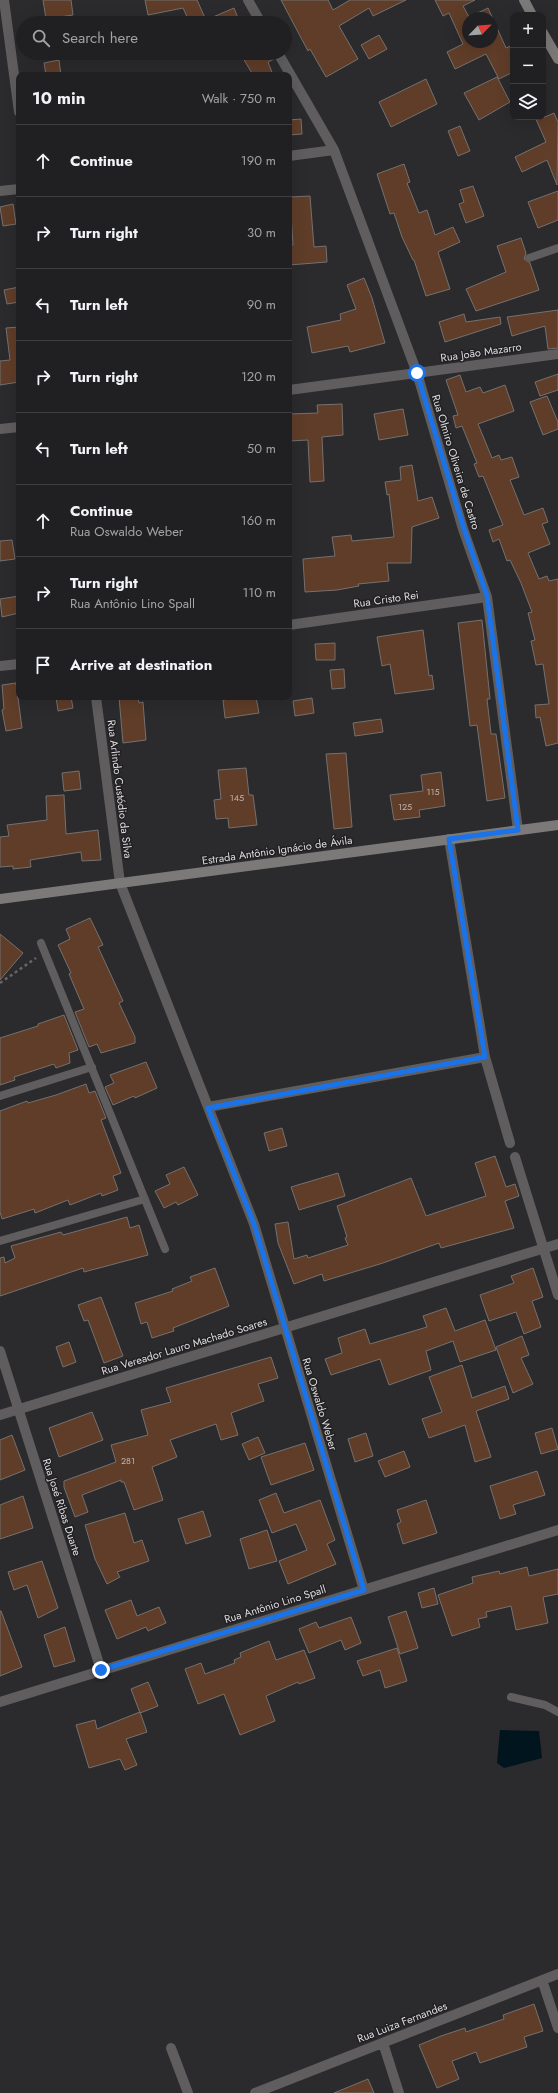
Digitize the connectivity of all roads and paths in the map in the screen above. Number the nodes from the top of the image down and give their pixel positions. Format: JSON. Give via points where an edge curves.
{"nodes":[{"id":1,"x":4,"y":0,"type":"edge"},
{"id":2,"x":248,"y":0,"type":"edge"},
{"id":3,"x":524,"y":0,"type":"edge"},
{"id":4,"x":530,"y":12,"type":"edge"},
{"id":5,"x":257,"y":16,"type":"edge"},
{"id":6,"x":546,"y":38,"type":"edge"},
{"id":7,"x":558,"y":59,"type":"edge"},
{"id":8,"x":282,"y":60,"type":"edge"},
{"id":9,"x":289,"y":72,"type":"edge"},
{"id":10,"x":292,"y":77,"type":"edge"},
{"id":11,"x":16,"y":90,"type":"edge"},
{"id":12,"x":334,"y":150,"type":"junction"},
{"id":13,"x":292,"y":156,"type":"edge"},
{"id":14,"x":16,"y":189,"type":"edge"},
{"id":15,"x":0,"y":191,"type":"edge"},
{"id":16,"x":558,"y":248,"type":"edge"},
{"id":17,"x":529,"y":258,"type":"dead end"},
{"id":18,"x":558,"y":354,"type":"edge"},
{"id":19,"x":417,"y":373,"type":"junction"},
{"id":20,"x":292,"y":390,"type":"edge"},
{"id":21,"x":16,"y":427,"type":"edge"},
{"id":22,"x":0,"y":430,"type":"edge"},
{"id":23,"x":487,"y":596,"type":"junction"},
{"id":24,"x":292,"y":625,"type":"edge"},
{"id":25,"x":16,"y":664,"type":"edge"},
{"id":26,"x":0,"y":666,"type":"edge"},
{"id":27,"x":96,"y":700,"type":"edge"},
{"id":28,"x":558,"y":825,"type":"edge"},
{"id":29,"x":518,"y":830,"type":"junction"},
{"id":30,"x":449,"y":839,"type":"junction"},
{"id":31,"x":120,"y":883,"type":"junction"},
{"id":32,"x":0,"y":899,"type":"edge"},
{"id":33,"x":41,"y":943,"type":"dead end"},
{"id":34,"x":45,"y":952,"type":"junction"},
{"id":35,"x":0,"y":983,"type":"edge"},
{"id":36,"x":485,"y":1057,"type":"junction"},
{"id":37,"x":92,"y":1067,"type":"junction"},
{"id":38,"x":0,"y":1096,"type":"edge"},
{"id":39,"x":208,"y":1108,"type":"junction"},
{"id":40,"x":510,"y":1143,"type":"dead end"},
{"id":41,"x":515,"y":1158,"type":"dead end"},
{"id":42,"x":145,"y":1199,"type":"junction"},
{"id":43,"x":0,"y":1241,"type":"edge"},
{"id":44,"x":558,"y":1244,"type":"edge"},
{"id":45,"x":165,"y":1249,"type":"dead end"},
{"id":46,"x":543,"y":1249,"type":"junction"},
{"id":47,"x":558,"y":1295,"type":"edge"},
{"id":48,"x":284,"y":1328,"type":"junction"},
{"id":49,"x":0,"y":1351,"type":"edge"},
{"id":50,"x":19,"y":1410,"type":"junction"},
{"id":51,"x":0,"y":1415,"type":"edge"},
{"id":52,"x":558,"y":1531,"type":"edge"},
{"id":53,"x":364,"y":1590,"type":"junction"},
{"id":54,"x":101,"y":1670,"type":"junction"},
{"id":55,"x":511,"y":1697,"type":"dead end"},
{"id":56,"x":0,"y":1702,"type":"edge"},
{"id":57,"x":558,"y":1712,"type":"edge"},
{"id":58,"x":558,"y":1974,"type":"edge"},
{"id":59,"x":542,"y":1980,"type":"junction"},
{"id":60,"x":558,"y":2028,"type":"edge"},
{"id":61,"x":383,"y":2043,"type":"junction"},
{"id":62,"x":171,"y":2048,"type":"dead end"},
{"id":63,"x":188,"y":2093,"type":"edge"},
{"id":64,"x":255,"y":2093,"type":"edge"},
{"id":65,"x":399,"y":2093,"type":"edge"}],
"edges":[{"from":1,"to":11,"type":"street"},
{"from":2,"to":5,"type":"street"},
{"from":3,"to":4,"type":"street"},
{"from":6,"to":7,"type":"street"},
{"from":8,"to":9,"type":"street","name":"Rua Olmiro Oliveira de Castro"},
{"from":10,"to":12,"type":"street","name":"Rua Olmiro Oliveira de Castro"},
{"from":12,"to":13,"type":"street"},
{"from":12,"to":19,"type":"street","name":"Rua Olmiro Oliveira de Castro"},
{"from":14,"to":15,"type":"street"},
{"from":16,"to":17,"type":"lane"},
{"from":18,"to":19,"type":"street","name":"Rua João Mazarro"},
{"from":19,"to":20,"type":"street","name":"Rua João Mazarro"},
{"from":19,"to":23,"type":"street","name":"Rua Olmiro Oliveira de Castro"},
{"from":21,"to":22,"type":"street"},
{"from":23,"to":24,"type":"street","name":"Rua Cristo Rei"},
{"from":23,"to":29,"type":"street","name":"Rua Olmiro Oliveira de Castro"},
{"from":25,"to":26,"type":"street"},
{"from":27,"to":31,"type":"street","name":"Rua Arlindo Custódio da Silva"},
{"from":28,"to":29,"type":"street","name":"Estrada Antônio Ignácio de Ávila"},
{"from":29,"to":30,"type":"street","name":"Estrada Antônio Ignácio de Ávila"},
{"from":30,"to":31,"type":"street","name":"Estrada Antônio Ignácio de Ávila"},
{"from":30,"to":36,"type":"street"},
{"from":31,"to":32,"type":"street","name":"Estrada Antônio Ignácio de Ávila"},
{"from":31,"to":39,"type":"street","name":"Rua Arlindo Custódio da Silva"},
{"from":33,"to":34,"type":"lane"},
{"from":34,"to":35,"type":"path"},
{"from":34,"to":37,"type":"lane"},
{"from":36,"to":39,"type":"street"},
{"from":36,"to":40,"type":"street"},
{"from":37,"to":38,"type":"lane"},
{"from":37,"to":42,"type":"lane"},
{"from":39,"to":48,"type":"street","name":"Rua Oswaldo Weber","via":[[254,1224]]},
{"from":41,"to":46,"type":"street"},
{"from":42,"to":43,"type":"lane"},
{"from":42,"to":45,"type":"lane"},
{"from":44,"to":46,"type":"street","name":"Rua Vereador Lauro Machado Soares"},
{"from":46,"to":47,"type":"street"},
{"from":46,"to":48,"type":"street","name":"Rua Vereador Lauro Machado Soares"},
{"from":48,"to":50,"type":"street","name":"Rua Vereador Lauro Machado Soares"},
{"from":48,"to":53,"type":"street","name":"Rua Oswaldo Weber"},
{"from":49,"to":50,"type":"street","name":"Rua José Ribas Duarte"},
{"from":50,"to":51,"type":"street","name":"Rua Vereador Lauro Machado Soares"},
{"from":50,"to":54,"type":"street","name":"Rua José Ribas Duarte"},
{"from":52,"to":53,"type":"street","name":"Rua Antônio Lino Spall"},
{"from":53,"to":54,"type":"street","name":"Rua Antônio Lino Spall"},
{"from":54,"to":56,"type":"street","name":"Rua Antônio Lino Spall"},
{"from":55,"to":57,"type":"lane","via":[[545,1705]]},
{"from":58,"to":59,"type":"street","name":"Rua Luiza Fernandes"},
{"from":59,"to":60,"type":"street"},
{"from":59,"to":61,"type":"street","name":"Rua Luiza Fernandes"},
{"from":61,"to":64,"type":"street","name":"Rua Luiza Fernandes"},
{"from":61,"to":65,"type":"street"},
{"from":62,"to":63,"type":"street"}]}
